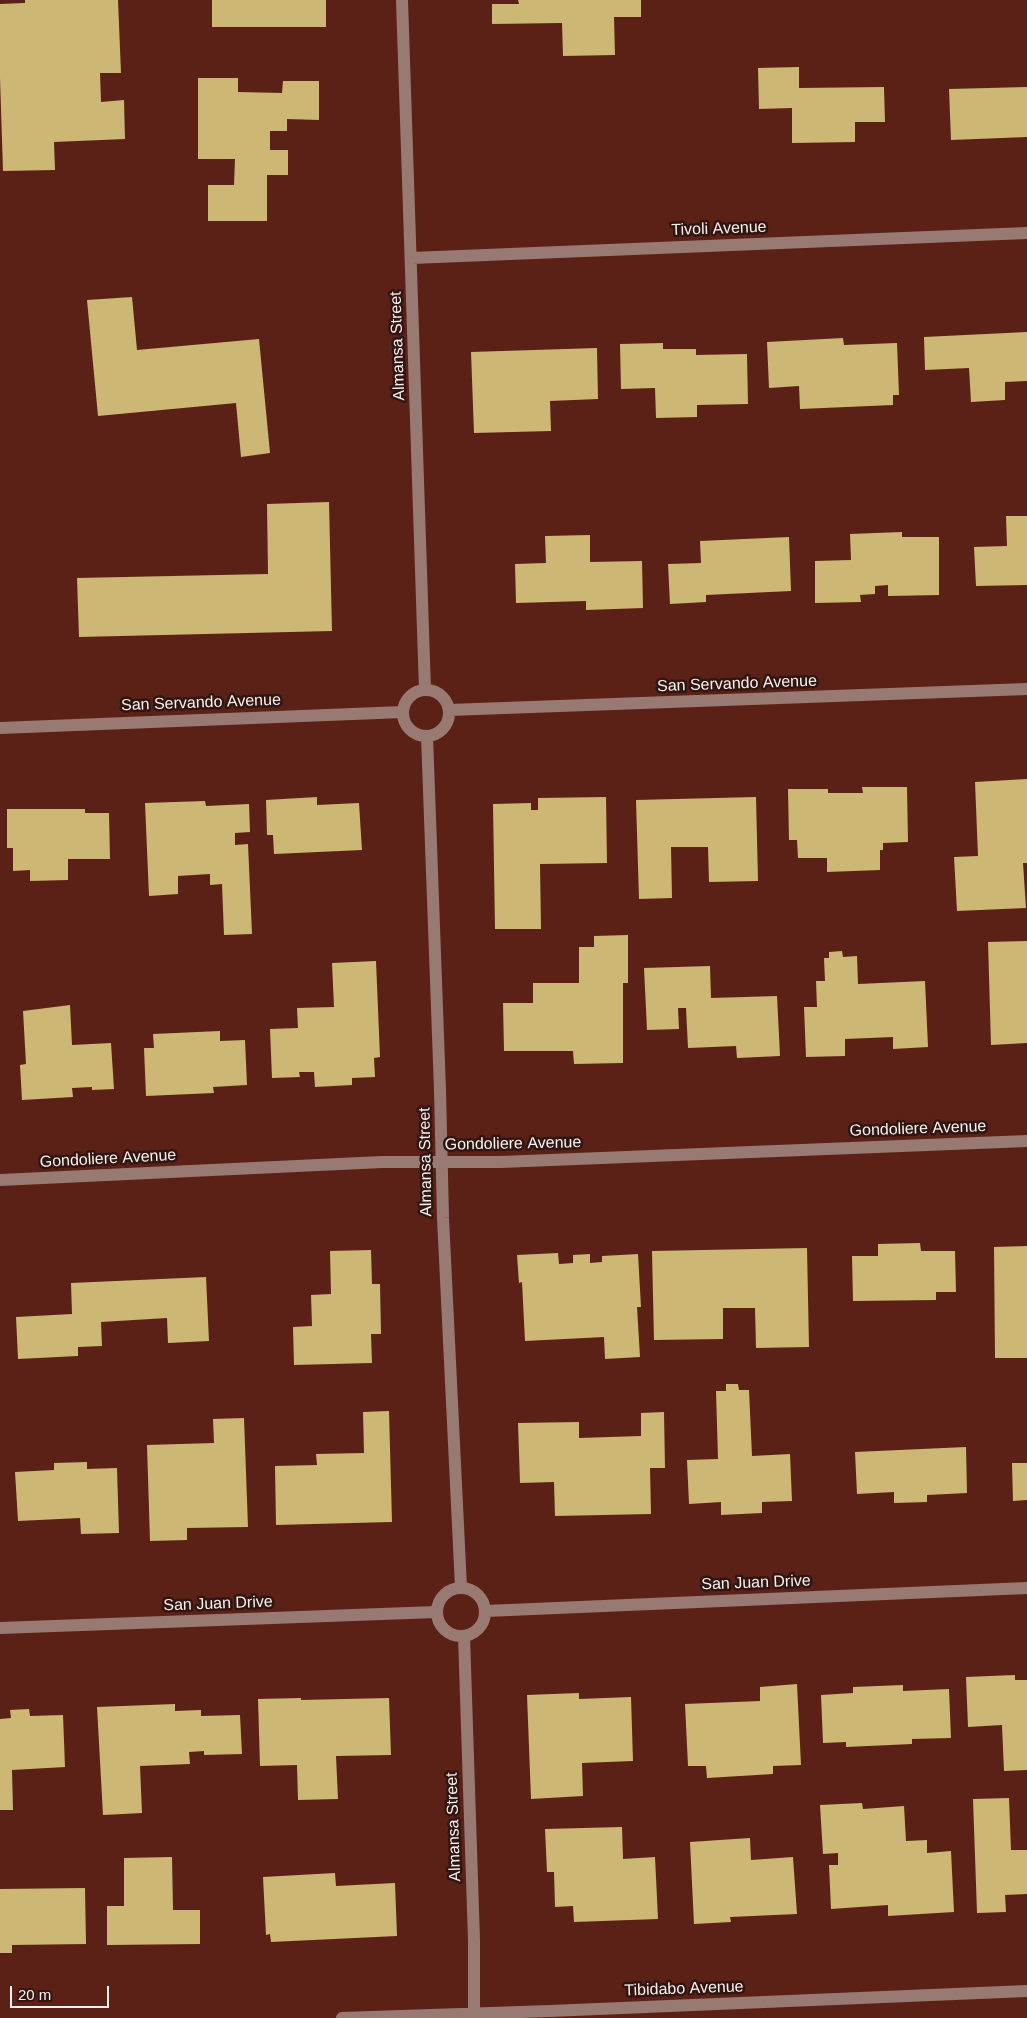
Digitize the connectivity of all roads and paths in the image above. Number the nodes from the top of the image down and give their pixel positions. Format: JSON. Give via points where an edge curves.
{"nodes":[{"id":1,"x":402,"y":0,"type":"edge"},
{"id":2,"x":1027,"y":233,"type":"edge"},
{"id":3,"x":412,"y":258,"type":"junction"},
{"id":4,"x":1027,"y":689,"type":"edge"},
{"id":5,"x":425,"y":690,"type":"junction"},
{"id":6,"x":449,"y":710,"type":"junction"},
{"id":7,"x":403,"y":712,"type":"junction"},
{"id":8,"x":0,"y":728,"type":"edge"},
{"id":9,"x":427,"y":736,"type":"junction"},
{"id":10,"x":1027,"y":1141,"type":"edge"},
{"id":11,"x":442,"y":1162,"type":"junction"},
{"id":12,"x":0,"y":1180,"type":"edge"},
{"id":13,"x":461,"y":1587,"type":"junction"},
{"id":14,"x":1027,"y":1588,"type":"edge"},
{"id":15,"x":486,"y":1611,"type":"junction"},
{"id":16,"x":436,"y":1612,"type":"junction"},
{"id":17,"x":0,"y":1628,"type":"edge"},
{"id":18,"x":464,"y":1636,"type":"junction"},
{"id":19,"x":1027,"y":1991,"type":"edge"},
{"id":20,"x":474,"y":2016,"type":"edge"},
{"id":21,"x":342,"y":2018,"type":"edge"}],
"edges":[{"from":1,"to":3,"type":"street","name":"Almansa Street"},
{"from":2,"to":3,"type":"street","name":"Tivoli Avenue"},
{"from":3,"to":5,"type":"street","name":"Almansa Street"},
{"from":4,"to":6,"type":"street","name":"San Servando Avenue"},
{"from":5,"to":6,"type":"street","via":[[443,697]]},
{"from":5,"to":7,"type":"street","via":[[412,694]]},
{"from":6,"to":9,"type":"street","via":[[441,730]]},
{"from":7,"to":8,"type":"street","name":"San Servando Avenue"},
{"from":7,"to":9,"type":"street","via":[[410,729]]},
{"from":9,"to":11,"type":"street","name":"Almansa Street"},
{"from":10,"to":11,"type":"street","name":"Gondoliere Avenue"},
{"from":11,"to":12,"type":"street","name":"Gondoliere Avenue"},
{"from":11,"to":13,"type":"street","name":"Almansa Street"},
{"from":13,"to":15,"type":"street","via":[[478,1594]]},
{"from":13,"to":16,"type":"street","via":[[446,1592]]},
{"from":14,"to":15,"type":"street","name":"San Juan Drive"},
{"from":15,"to":18,"type":"street","via":[[482,1625]]},
{"from":16,"to":17,"type":"street","name":"San Juan Drive"},
{"from":16,"to":18,"type":"street","via":[[448,1633]]},
{"from":18,"to":20,"type":"street","name":"Almansa Street"},
{"from":19,"to":20,"type":"street","name":"Tibidabo Avenue"},
{"from":20,"to":21,"type":"street","name":"Tibidabo Avenue"}]}
